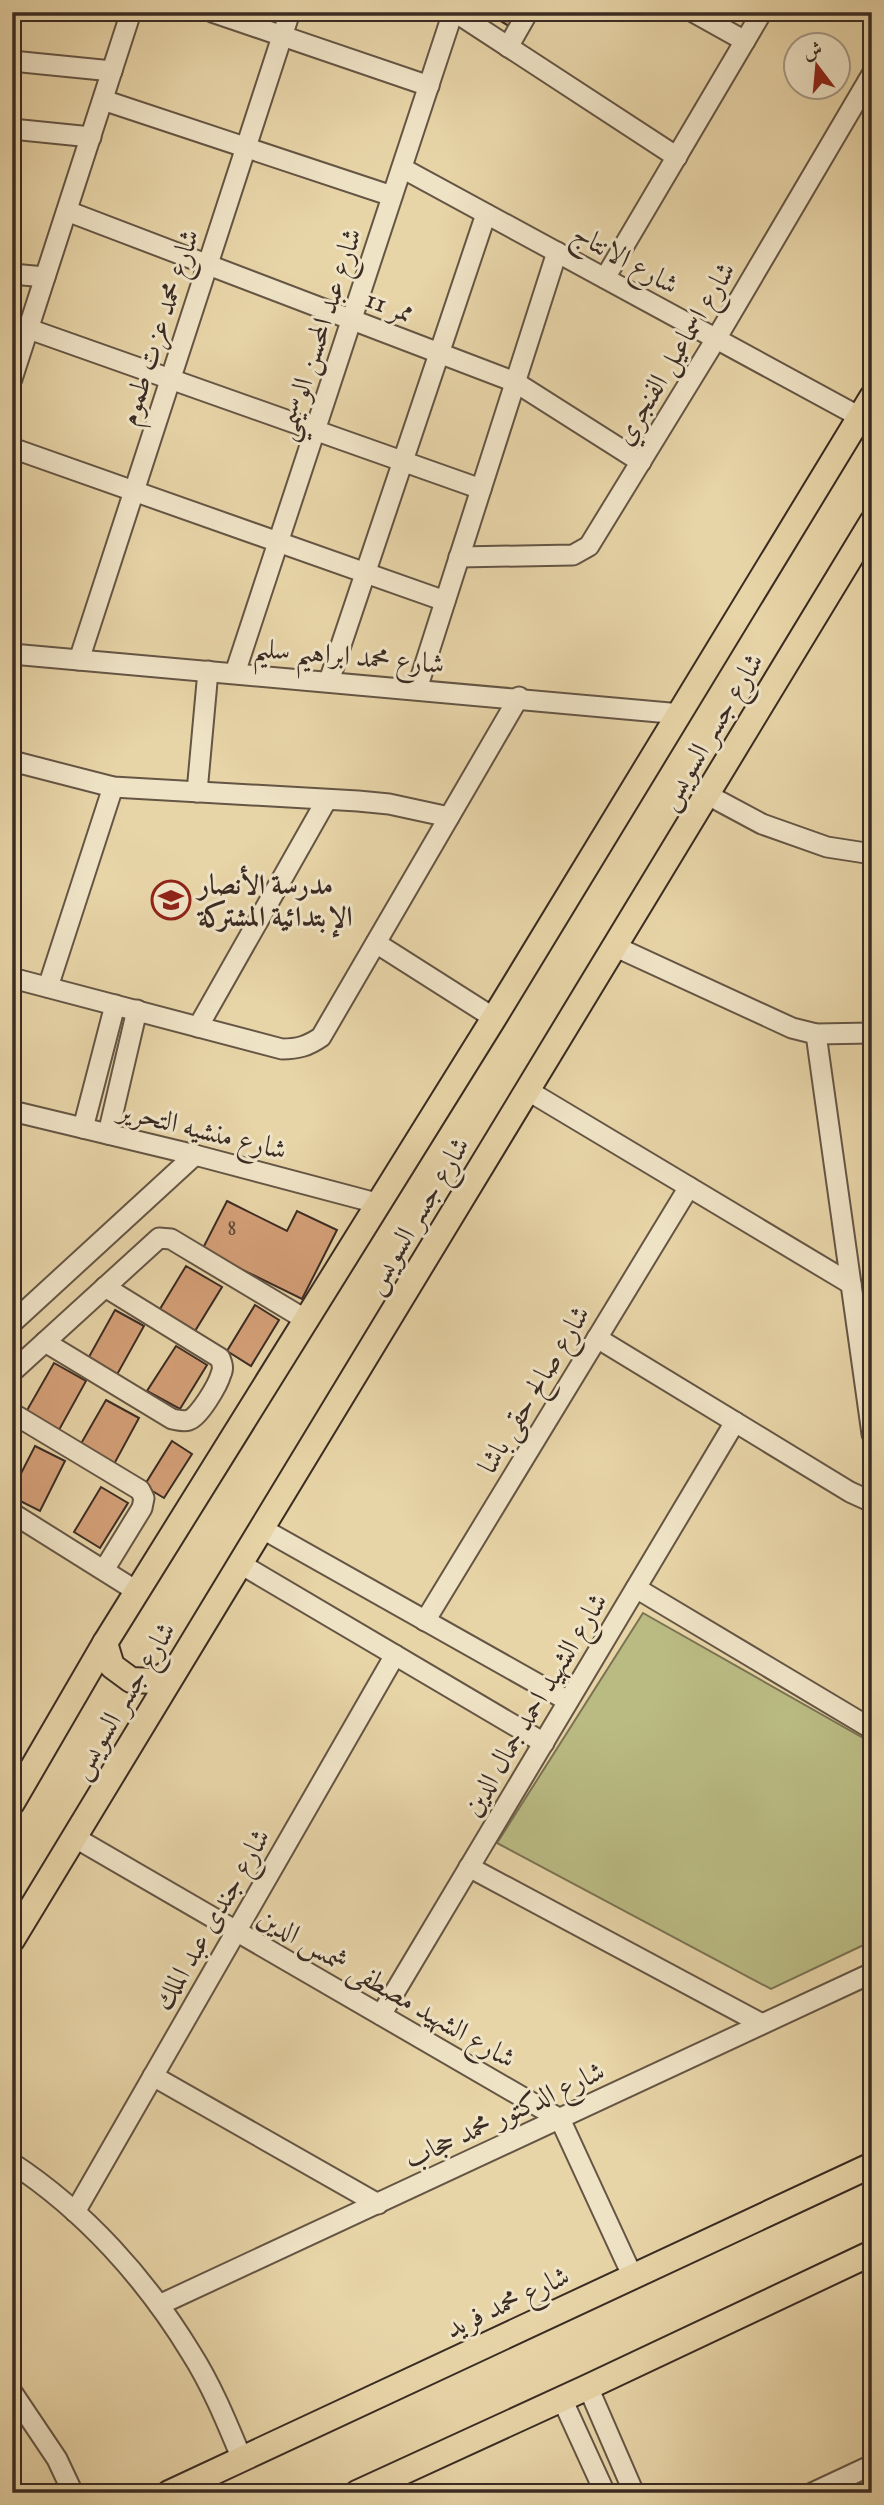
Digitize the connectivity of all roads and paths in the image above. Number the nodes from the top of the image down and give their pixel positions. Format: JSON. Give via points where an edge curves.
{"nodes":[{"id":1,"x":131,"y":12,"type":"edge"},
{"id":2,"x":212,"y":12,"type":"edge"},
{"id":3,"x":290,"y":12,"type":"edge"},
{"id":4,"x":454,"y":12,"type":"edge"},
{"id":5,"x":528,"y":12,"type":"edge"},
{"id":6,"x":693,"y":12,"type":"edge"},
{"id":7,"x":762,"y":12,"type":"edge"},
{"id":8,"x":282,"y":36,"type":"junction"},
{"id":9,"x":745,"y":41,"type":"junction"},
{"id":10,"x":508,"y":47,"type":"junction"},
{"id":11,"x":12,"y":61,"type":"edge"},
{"id":12,"x":112,"y":71,"type":"junction"},
{"id":13,"x":872,"y":74,"type":"edge"},
{"id":14,"x":429,"y":86,"type":"junction"},
{"id":15,"x":103,"y":100,"type":"junction"},
{"id":16,"x":12,"y":129,"type":"edge"},
{"id":17,"x":91,"y":137,"type":"junction"},
{"id":18,"x":246,"y":147,"type":"junction"},
{"id":19,"x":677,"y":157,"type":"junction"},
{"id":20,"x":402,"y":168,"type":"junction"},
{"id":21,"x":392,"y":196,"type":"junction"},
{"id":22,"x":66,"y":211,"type":"junction"},
{"id":23,"x":486,"y":214,"type":"junction"},
{"id":24,"x":557,"y":252,"type":"junction"},
{"id":25,"x":208,"y":265,"type":"junction"},
{"id":26,"x":12,"y":274,"type":"edge"},
{"id":27,"x":45,"y":277,"type":"junction"},
{"id":28,"x":605,"y":278,"type":"junction"},
{"id":29,"x":352,"y":320,"type":"junction"},
{"id":30,"x":29,"y":329,"type":"junction"},
{"id":31,"x":716,"y":339,"type":"junction"},
{"id":32,"x":439,"y":353,"type":"junction"},
{"id":33,"x":12,"y":379,"type":"edge"},
{"id":34,"x":170,"y":379,"type":"junction"},
{"id":35,"x":515,"y":382,"type":"junction"},
{"id":36,"x":866,"y":407,"type":"edge"},
{"id":37,"x":315,"y":430,"type":"junction"},
{"id":38,"x":12,"y":448,"type":"edge"},
{"id":39,"x":403,"y":461,"type":"junction"},
{"id":40,"x":641,"y":462,"type":"junction"},
{"id":41,"x":481,"y":488,"type":"junction"},
{"id":42,"x":134,"y":491,"type":"junction"},
{"id":43,"x":872,"y":522,"type":"edge"},
{"id":44,"x":278,"y":542,"type":"junction"},
{"id":45,"x":865,"y":543,"type":"edge"},
{"id":46,"x":459,"y":557,"type":"junction"},
{"id":47,"x":365,"y":573,"type":"junction"},
{"id":48,"x":445,"y":601,"type":"junction"},
{"id":49,"x":12,"y":654,"type":"edge"},
{"id":50,"x":79,"y":660,"type":"junction"},
{"id":51,"x":208,"y":671,"type":"junction"},
{"id":52,"x":236,"y":673,"type":"junction"},
{"id":53,"x":329,"y":681,"type":"junction"},
{"id":54,"x":417,"y":689,"type":"junction"},
{"id":55,"x":519,"y":698,"type":"junction"},
{"id":56,"x":681,"y":714,"type":"junction"},
{"id":57,"x":12,"y":761,"type":"edge"},
{"id":58,"x":113,"y":787,"type":"junction"},
{"id":59,"x":197,"y":792,"type":"junction"},
{"id":60,"x":706,"y":794,"type":"junction"},
{"id":61,"x":326,"y":801,"type":"junction"},
{"id":62,"x":449,"y":817,"type":"junction"},
{"id":63,"x":872,"y":854,"type":"edge"},
{"id":64,"x":376,"y":943,"type":"junction"},
{"id":65,"x":614,"y":946,"type":"junction"},
{"id":66,"x":12,"y":978,"type":"edge"},
{"id":67,"x":48,"y":987,"type":"junction"},
{"id":68,"x":116,"y":1005,"type":"junction"},
{"id":69,"x":137,"y":1010,"type":"junction"},
{"id":70,"x":494,"y":1018,"type":"junction"},
{"id":71,"x":198,"y":1027,"type":"junction"},
{"id":72,"x":872,"y":1033,"type":"edge"},
{"id":73,"x":816,"y":1034,"type":"junction"},
{"id":74,"x":527,"y":1090,"type":"junction"},
{"id":75,"x":14,"y":1114,"type":"edge"},
{"id":76,"x":83,"y":1128,"type":"junction"},
{"id":77,"x":108,"y":1134,"type":"junction"},
{"id":78,"x":195,"y":1155,"type":"junction"},
{"id":79,"x":689,"y":1187,"type":"junction"},
{"id":80,"x":380,"y":1204,"type":"junction"},
{"id":81,"x":851,"y":1284,"type":"junction"},
{"id":82,"x":105,"y":1287,"type":"junction"},
{"id":83,"x":308,"y":1321,"type":"junction"},
{"id":84,"x":12,"y":1323,"type":"edge"},
{"id":85,"x":597,"y":1338,"type":"junction"},
{"id":86,"x":45,"y":1342,"type":"junction"},
{"id":87,"x":12,"y":1372,"type":"edge"},
{"id":88,"x":12,"y":1413,"type":"edge"},
{"id":89,"x":735,"y":1422,"type":"junction"},
{"id":90,"x":872,"y":1434,"type":"edge"},
{"id":91,"x":872,"y":1502,"type":"edge"},
{"id":92,"x":12,"y":1513,"type":"edge"},
{"id":93,"x":261,"y":1528,"type":"junction"},
{"id":94,"x":239,"y":1563,"type":"junction"},
{"id":95,"x":104,"y":1570,"type":"junction"},
{"id":96,"x":636,"y":1588,"type":"junction"},
{"id":97,"x":138,"y":1592,"type":"junction"},
{"id":98,"x":425,"y":1620,"type":"junction"},
{"id":99,"x":106,"y":1643,"type":"junction"},
{"id":100,"x":395,"y":1655,"type":"junction"},
{"id":101,"x":176,"y":1668,"type":"junction"},
{"id":102,"x":568,"y":1701,"type":"junction"},
{"id":103,"x":872,"y":1729,"type":"edge"},
{"id":104,"x":544,"y":1743,"type":"junction"},
{"id":105,"x":12,"y":1803,"type":"edge"},
{"id":106,"x":74,"y":1837,"type":"junction"},
{"id":107,"x":469,"y":1867,"type":"junction"},
{"id":108,"x":236,"y":1931,"type":"junction"},
{"id":109,"x":12,"y":1940,"type":"edge"},
{"id":110,"x":872,"y":1973,"type":"edge"},
{"id":111,"x":381,"y":2015,"type":"junction"},
{"id":112,"x":762,"y":2024,"type":"junction"},
{"id":113,"x":153,"y":2076,"type":"junction"},
{"id":114,"x":560,"y":2119,"type":"junction"},
{"id":115,"x":12,"y":2163,"type":"edge"},
{"id":116,"x":872,"y":2165,"type":"edge"},
{"id":117,"x":378,"y":2204,"type":"junction"},
{"id":118,"x":75,"y":2212,"type":"junction"},
{"id":119,"x":872,"y":2253,"type":"edge"},
{"id":120,"x":632,"y":2275,"type":"junction"},
{"id":121,"x":159,"y":2305,"type":"junction"},
{"id":122,"x":588,"y":2387,"type":"junction"},
{"id":123,"x":12,"y":2392,"type":"edge"},
{"id":124,"x":562,"y":2399,"type":"junction"},
{"id":125,"x":242,"y":2459,"type":"junction"},
{"id":126,"x":872,"y":2465,"type":"edge"},
{"id":127,"x":73,"y":2493,"type":"edge"},
{"id":128,"x":169,"y":2493,"type":"edge"},
{"id":129,"x":357,"y":2493,"type":"edge"},
{"id":130,"x":605,"y":2493,"type":"edge"},
{"id":131,"x":634,"y":2493,"type":"edge"},
{"id":132,"x":812,"y":2493,"type":"edge"}],
"edges":[{"from":1,"to":12,"type":"street"},
{"from":2,"to":8,"type":"street"},
{"from":3,"to":8,"type":"street","name":"شارع محمد عزت طموم"},
{"from":4,"to":10,"type":"street"},
{"from":4,"to":14,"type":"street","name":"شارع عبد المحسن الوسيمي"},
{"from":5,"to":10,"type":"street"},
{"from":6,"to":9,"type":"street"},
{"from":7,"to":9,"type":"street"},
{"from":8,"to":14,"type":"street"},
{"from":8,"to":18,"type":"street","name":"شارع محمد عزت طموم"},
{"from":9,"to":19,"type":"street"},
{"from":10,"to":19,"type":"street"},
{"from":11,"to":12,"type":"street"},
{"from":12,"to":15,"type":"street"},
{"from":13,"to":31,"type":"street","name":"شارع اسماعيل الفنجري"},
{"from":14,"to":20,"type":"street","name":"شارع عبد المحسن الوسيمي"},
{"from":15,"to":17,"type":"street"},
{"from":15,"to":18,"type":"street"},
{"from":16,"to":17,"type":"street"},
{"from":17,"to":22,"type":"street"},
{"from":18,"to":21,"type":"street"},
{"from":18,"to":25,"type":"street","name":"شارع محمد عزت طموم"},
{"from":19,"to":28,"type":"street"},
{"from":20,"to":21,"type":"street","name":"شارع عبد المحسن الوسيمي"},
{"from":20,"to":23,"type":"street","name":"شارع الانتاج"},
{"from":21,"to":29,"type":"street","name":"شارع عبد المحسن الوسيمي"},
{"from":22,"to":25,"type":"street","name":"ممر 11"},
{"from":22,"to":27,"type":"street"},
{"from":23,"to":24,"type":"street","name":"شارع الانتاج"},
{"from":23,"to":32,"type":"street"},
{"from":24,"to":28,"type":"street","name":"شارع الانتاج"},
{"from":24,"to":35,"type":"street"},
{"from":25,"to":29,"type":"street","name":"ممر 11"},
{"from":25,"to":34,"type":"street","name":"شارع محمد عزت طموم"},
{"from":26,"to":27,"type":"street"},
{"from":27,"to":30,"type":"street"},
{"from":28,"to":31,"type":"street","name":"شارع الانتاج"},
{"from":29,"to":32,"type":"street","name":"ممر 11"},
{"from":29,"to":37,"type":"street","name":"شارع عبد المحسن الوسيمي"},
{"from":30,"to":33,"type":"street"},
{"from":30,"to":34,"type":"street"},
{"from":31,"to":36,"type":"street","name":"شارع الانتاج"},
{"from":31,"to":40,"type":"street","name":"شارع اسماعيل الفنجري"},
{"from":32,"to":35,"type":"street","name":"ممر 11"},
{"from":32,"to":39,"type":"street"},
{"from":34,"to":37,"type":"street"},
{"from":34,"to":42,"type":"street","name":"شارع محمد عزت طموم"},
{"from":35,"to":40,"type":"street","name":"ممر 11"},
{"from":35,"to":41,"type":"street"},
{"from":36,"to":56,"type":"main road","name":"شارع جسر السويس"},
{"from":37,"to":39,"type":"street"},
{"from":37,"to":44,"type":"street","name":"شارع عبد المحسن الوسيمي"},
{"from":38,"to":42,"type":"street"},
{"from":39,"to":41,"type":"street"},
{"from":39,"to":47,"type":"street"},
{"from":40,"to":46,"type":"street","name":"شارع اسماعيل الفنجري","via":[[595,538],[581,551],[573,555]]},
{"from":41,"to":46,"type":"street"},
{"from":42,"to":44,"type":"street"},
{"from":42,"to":50,"type":"street","name":"شارع محمد عزت طموم"},
{"from":43,"to":45,"type":"main road","name":"شارع جسر السويس"},
{"from":44,"to":47,"type":"street"},
{"from":44,"to":52,"type":"street","name":"شارع عبد المحسن الوسيمي"},
{"from":45,"to":60,"type":"main road","name":"شارع جسر السويس"},
{"from":46,"to":48,"type":"street"},
{"from":47,"to":48,"type":"street"},
{"from":47,"to":53,"type":"street"},
{"from":48,"to":54,"type":"street"},
{"from":49,"to":50,"type":"street","name":"شارع محمد ابراهيم سليم"},
{"from":50,"to":51,"type":"street","name":"شارع محمد ابراهيم سليم"},
{"from":51,"to":52,"type":"street","name":"شارع محمد ابراهيم سليم"},
{"from":51,"to":59,"type":"street"},
{"from":52,"to":53,"type":"street","name":"شارع محمد ابراهيم سليم"},
{"from":53,"to":54,"type":"street","name":"شارع محمد ابراهيم سليم"},
{"from":54,"to":55,"type":"street","name":"شارع محمد ابراهيم سليم"},
{"from":55,"to":56,"type":"street","name":"شارع محمد ابراهيم سليم"},
{"from":55,"to":62,"type":"street"},
{"from":56,"to":70,"type":"main road","name":"شارع جسر السويس"},
{"from":57,"to":58,"type":"street"},
{"from":58,"to":59,"type":"street"},
{"from":58,"to":67,"type":"street"},
{"from":59,"to":61,"type":"street"},
{"from":60,"to":63,"type":"street","via":[[762,824],[827,846]]},
{"from":60,"to":65,"type":"main road","name":"شارع جسر السويس"},
{"from":61,"to":62,"type":"street","via":[[388,804]]},
{"from":61,"to":71,"type":"street"},
{"from":62,"to":64,"type":"street"},
{"from":64,"to":70,"type":"street"},
{"from":64,"to":71,"type":"street","via":[[321,1037],[303,1047],[282,1049]]},
{"from":65,"to":73,"type":"street","via":[[769,1018]]},
{"from":65,"to":74,"type":"main road","name":"شارع جسر السويس"},
{"from":66,"to":67,"type":"street"},
{"from":67,"to":68,"type":"street"},
{"from":68,"to":69,"type":"street"},
{"from":68,"to":76,"type":"street"},
{"from":69,"to":71,"type":"street"},
{"from":69,"to":77,"type":"street"},
{"from":70,"to":80,"type":"main road","name":"شارع جسر السويس"},
{"from":72,"to":73,"type":"street"},
{"from":73,"to":81,"type":"street"},
{"from":74,"to":79,"type":"street"},
{"from":74,"to":93,"type":"main road","name":"شارع جسر السويس"},
{"from":75,"to":76,"type":"street","name":"شارع منشيه التحرير"},
{"from":76,"to":77,"type":"street","name":"شارع منشيه التحرير"},
{"from":77,"to":78,"type":"street","name":"شارع منشيه التحرير"},
{"from":78,"to":80,"type":"street","name":"شارع منشيه التحرير"},
{"from":78,"to":84,"type":"street"},
{"from":79,"to":81,"type":"street"},
{"from":79,"to":85,"type":"street","name":"شارع صالح حقى باشا"},
{"from":80,"to":83,"type":"main road","name":"شارع جسر السويس"},
{"from":81,"to":90,"type":"street"},
{"from":82,"to":83,"type":"street","via":[[154,1241],[171,1239]]},
{"from":82,"to":86,"type":"street"},
{"from":82,"to":86,"type":"street","via":[[220,1358],[222,1374],[198,1415],[190,1420],[172,1419]]},
{"from":83,"to":97,"type":"main road","name":"شارع جسر السويس"},
{"from":85,"to":89,"type":"street"},
{"from":85,"to":98,"type":"street","name":"شارع صالح حقى باشا"},
{"from":86,"to":87,"type":"street"},
{"from":88,"to":95,"type":"street","via":[[140,1490],[142,1508]]},
{"from":89,"to":91,"type":"street"},
{"from":89,"to":96,"type":"street","name":"شارع الشهيد احمد جمال الدين"},
{"from":92,"to":95,"type":"street"},
{"from":93,"to":94,"type":"main road","name":"شارع جسر السويس"},
{"from":93,"to":98,"type":"street"},
{"from":94,"to":100,"type":"street"},
{"from":94,"to":101,"type":"main road","name":"شارع جسر السويس"},
{"from":95,"to":97,"type":"street"},
{"from":96,"to":102,"type":"street","name":"شارع الشهيد احمد جمال الدين"},
{"from":96,"to":103,"type":"street"},
{"from":97,"to":99,"type":"main road","name":"شارع جسر السويس"},
{"from":98,"to":102,"type":"street"},
{"from":99,"to":101,"type":"main road","via":[[113,1666],[131,1680],[155,1681]]},
{"from":99,"to":105,"type":"main road","name":"شارع جسر السويس"},
{"from":100,"to":104,"type":"street"},
{"from":100,"to":108,"type":"street","name":"شارع جندى عبد الملك"},
{"from":101,"to":106,"type":"main road","name":"شارع جسر السويس"},
{"from":102,"to":104,"type":"street","name":"شارع الشهيد احمد جمال الدين"},
{"from":104,"to":107,"type":"street","name":"شارع الشهيد احمد جمال الدين"},
{"from":106,"to":108,"type":"street","name":"شارع الشهيد مصطفى شمس الدين"},
{"from":106,"to":109,"type":"main road","name":"شارع جسر السويس"},
{"from":107,"to":111,"type":"street","name":"شارع الشهيد احمد جمال الدين"},
{"from":107,"to":112,"type":"street"},
{"from":108,"to":111,"type":"street","name":"شارع الشهيد مصطفى شمس الدين"},
{"from":108,"to":113,"type":"street","name":"شارع جندى عبد الملك"},
{"from":110,"to":112,"type":"street","name":"شارع الدكتور محمد حجاب"},
{"from":111,"to":114,"type":"street","name":"شارع الشهيد مصطفى شمس الدين"},
{"from":112,"to":114,"type":"street","name":"شارع الدكتور محمد حجاب"},
{"from":113,"to":117,"type":"street"},
{"from":113,"to":118,"type":"street","name":"شارع جندى عبد الملك"},
{"from":114,"to":117,"type":"street","name":"شارع الدكتور محمد حجاب"},
{"from":114,"to":120,"type":"street"},
{"from":115,"to":118,"type":"street"},
{"from":116,"to":120,"type":"main road","name":"شارع محمد فريد"},
{"from":117,"to":121,"type":"street","name":"شارع الدكتور محمد حجاب"},
{"from":118,"to":121,"type":"street","via":[[106,2241]]},
{"from":119,"to":122,"type":"main road"},
{"from":120,"to":125,"type":"main road","name":"شارع محمد فريد"},
{"from":121,"to":125,"type":"street","via":[[197,2364]]},
{"from":122,"to":124,"type":"main road"},
{"from":122,"to":131,"type":"street"},
{"from":123,"to":127,"type":"street","via":[[57,2459]]},
{"from":124,"to":129,"type":"main road"},
{"from":124,"to":130,"type":"street"},
{"from":125,"to":128,"type":"main road","name":"شارع محمد فريد"},
{"from":126,"to":132,"type":"street"}]}
